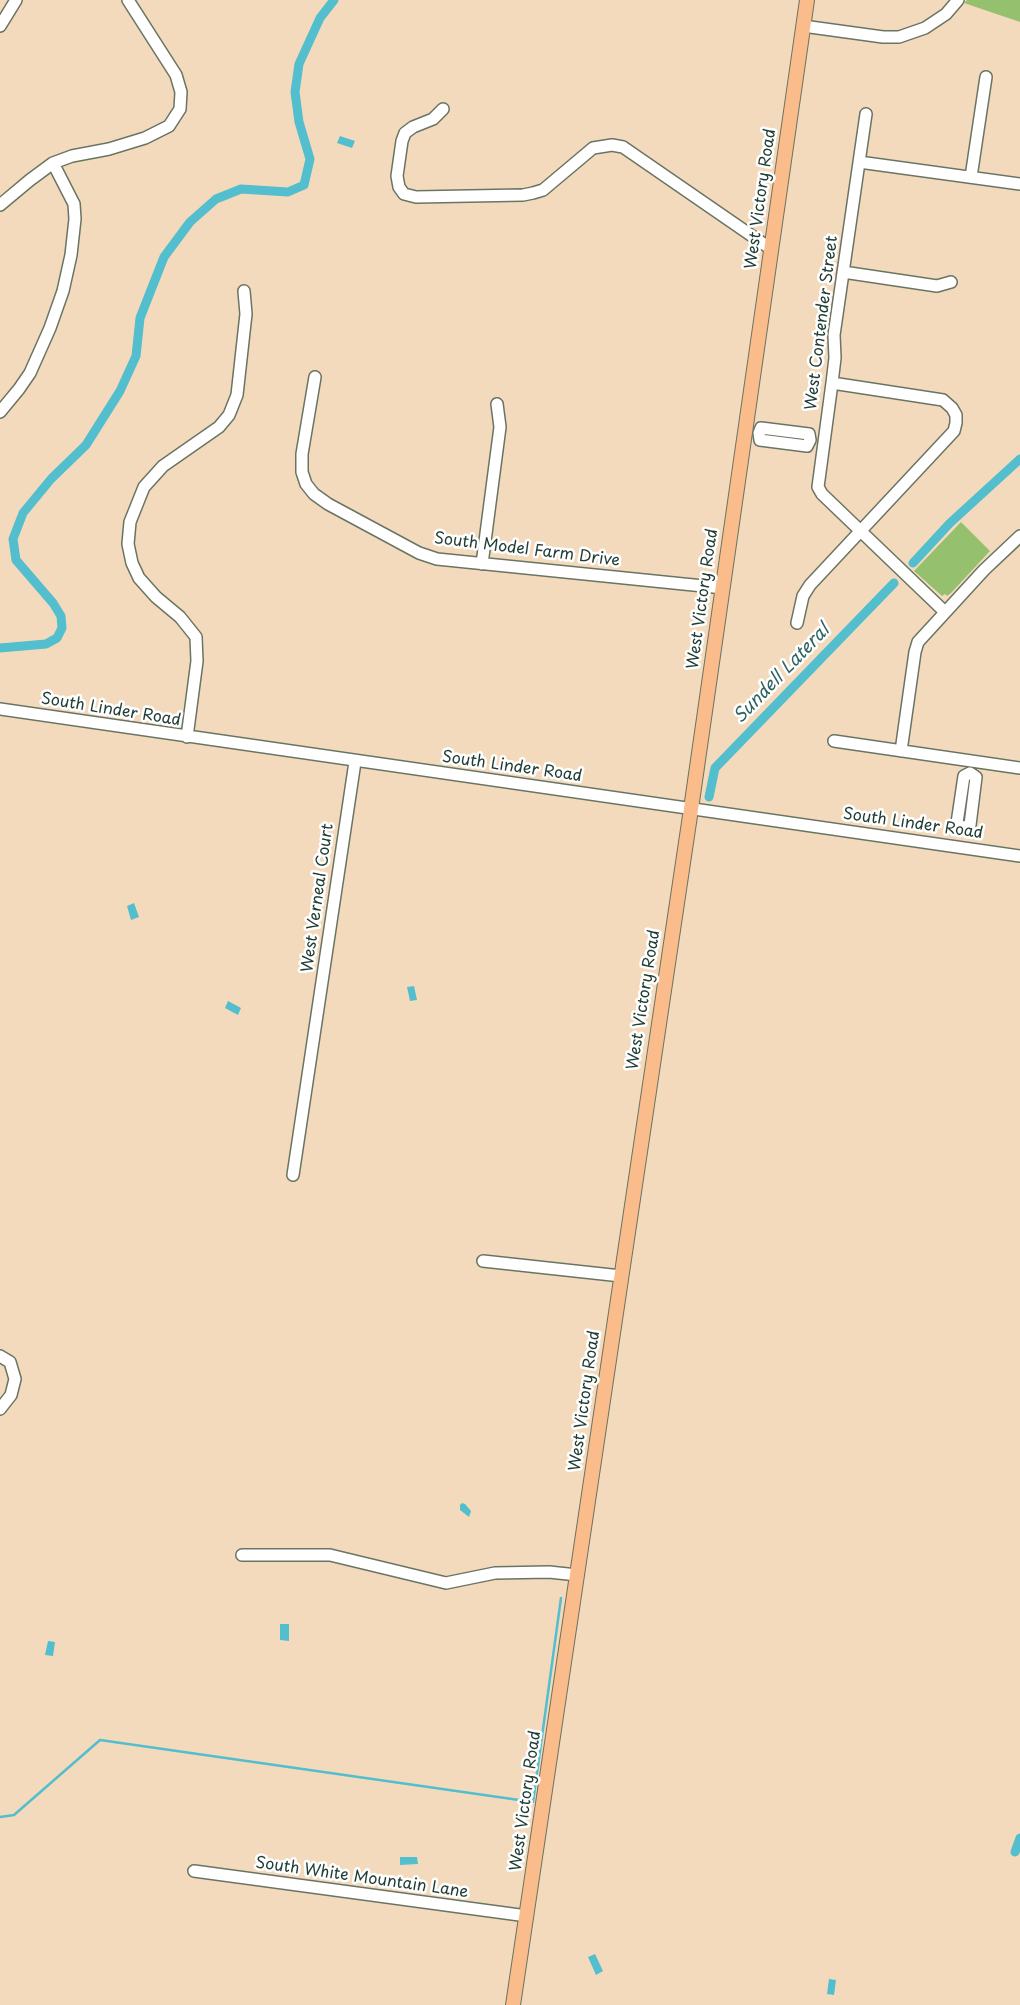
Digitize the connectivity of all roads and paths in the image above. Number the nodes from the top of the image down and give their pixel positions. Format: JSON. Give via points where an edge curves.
{"nodes":[{"id":1,"x":16,"y":0,"type":"edge"},
{"id":2,"x":128,"y":0,"type":"edge"},
{"id":3,"x":807,"y":0,"type":"edge"},
{"id":4,"x":958,"y":0,"type":"edge"},
{"id":5,"x":0,"y":26,"type":"edge"},
{"id":6,"x":803,"y":26,"type":"junction"},
{"id":7,"x":986,"y":77,"type":"dead end"},
{"id":8,"x":443,"y":109,"type":"dead end"},
{"id":9,"x":866,"y":114,"type":"dead end"},
{"id":10,"x":859,"y":162,"type":"junction"},
{"id":11,"x":54,"y":163,"type":"junction"},
{"id":12,"x":971,"y":177,"type":"junction"},
{"id":13,"x":1020,"y":184,"type":"edge"},
{"id":14,"x":0,"y":205,"type":"edge"},
{"id":15,"x":771,"y":249,"type":"junction"},
{"id":16,"x":843,"y":272,"type":"junction"},
{"id":17,"x":951,"y":282,"type":"dead end"},
{"id":18,"x":244,"y":291,"type":"dead end"},
{"id":19,"x":315,"y":377,"type":"dead end"},
{"id":20,"x":832,"y":383,"type":"junction"},
{"id":21,"x":497,"y":404,"type":"dead end"},
{"id":22,"x":0,"y":412,"type":"edge"},
{"id":23,"x":752,"y":432,"type":"junction"},
{"id":24,"x":823,"y":442,"type":"junction"},
{"id":25,"x":860,"y":531,"type":"junction"},
{"id":26,"x":1020,"y":536,"type":"edge"},
{"id":27,"x":482,"y":564,"type":"junction"},
{"id":28,"x":722,"y":588,"type":"junction"},
{"id":29,"x":945,"y":612,"type":"junction"},
{"id":30,"x":797,"y":623,"type":"dead end"},
{"id":31,"x":0,"y":709,"type":"edge"},
{"id":32,"x":187,"y":737,"type":"junction"},
{"id":33,"x":834,"y":741,"type":"dead end"},
{"id":34,"x":901,"y":751,"type":"junction"},
{"id":35,"x":972,"y":761,"type":"junction"},
{"id":36,"x":355,"y":762,"type":"junction"},
{"id":37,"x":1020,"y":768,"type":"edge"},
{"id":38,"x":691,"y":809,"type":"junction"},
{"id":39,"x":959,"y":847,"type":"junction"},
{"id":40,"x":1020,"y":856,"type":"edge"},
{"id":41,"x":293,"y":1175,"type":"dead end"},
{"id":42,"x":483,"y":1261,"type":"dead end"},
{"id":43,"x":621,"y":1276,"type":"junction"},
{"id":44,"x":0,"y":1356,"type":"edge"},
{"id":45,"x":0,"y":1409,"type":"edge"},
{"id":46,"x":242,"y":1555,"type":"dead end"},
{"id":47,"x":577,"y":1575,"type":"junction"},
{"id":48,"x":194,"y":1871,"type":"dead end"},
{"id":49,"x":526,"y":1916,"type":"junction"},
{"id":50,"x":513,"y":2005,"type":"edge"}],
"edges":[{"from":1,"to":5,"type":"street"},
{"from":2,"to":11,"type":"street","via":[[176,75],[181,92],[180,109],[169,126],[145,138]]},
{"from":3,"to":6,"type":"main road","name":"West Victory Road"},
{"from":4,"to":6,"type":"street","via":[[946,14],[925,28],[899,36],[883,37]]},
{"from":6,"to":15,"type":"main road","name":"West Victory Road"},
{"from":7,"to":12,"type":"street"},
{"from":8,"to":15,"type":"street","via":[[433,119],[405,133],[397,176],[404,194],[416,197],[533,193],[543,190],[593,148],[612,145],[623,147]]},
{"from":9,"to":10,"type":"street","name":"West Contender Street"},
{"from":10,"to":12,"type":"street"},
{"from":10,"to":16,"type":"street","name":"West Contender Street"},
{"from":11,"to":14,"type":"street"},
{"from":11,"to":22,"type":"street","via":[[74,204],[71,255],[63,291],[30,373]]},
{"from":12,"to":13,"type":"street"},
{"from":15,"to":23,"type":"main road","name":"West Victory Road"},
{"from":16,"to":17,"type":"street","via":[[937,286]]},
{"from":16,"to":20,"type":"street","name":"West Contender Street","via":[[834,335]]},
{"from":18,"to":32,"type":"street","via":[[246,314],[237,395],[229,415],[219,427],[163,466],[144,486],[130,522],[128,544],[139,578],[196,637],[197,660]]},
{"from":19,"to":27,"type":"street","name":"South Model Farm Drive","via":[[302,454],[302,472],[314,494],[419,553],[437,559]]},
{"from":20,"to":24,"type":"street","name":"West Contender Street"},
{"from":20,"to":25,"type":"street","via":[[943,400],[956,415],[954,431]]},
{"from":21,"to":27,"type":"street","via":[[500,427]]},
{"from":23,"to":24,"type":"street","via":[[760,440],[807,446],[810,440]]},
{"from":23,"to":28,"type":"main road","name":"West Victory Road"},
{"from":24,"to":25,"type":"street","name":"West Contender Street","via":[[818,487]]},
{"from":25,"to":29,"type":"street"},
{"from":25,"to":30,"type":"street","via":[[810,585],[803,596]]},
{"from":26,"to":29,"type":"street"},
{"from":27,"to":28,"type":"street","name":"South Model Farm Drive"},
{"from":28,"to":38,"type":"main road","name":"West Victory Road"},
{"from":29,"to":34,"type":"street","via":[[918,642],[914,652]]},
{"from":31,"to":32,"type":"street","name":"South Linder Road"},
{"from":32,"to":36,"type":"street","name":"South Linder Road"},
{"from":33,"to":34,"type":"street"},
{"from":34,"to":35,"type":"street"},
{"from":35,"to":37,"type":"street"},
{"from":35,"to":39,"type":"street","via":[[970,773],[964,776],[957,823],[962,828]]},
{"from":36,"to":38,"type":"street","name":"South Linder Road"},
{"from":36,"to":41,"type":"street","name":"West Verneal Court"},
{"from":38,"to":39,"type":"street","name":"South Linder Road"},
{"from":38,"to":43,"type":"main road","name":"West Victory Road"},
{"from":39,"to":40,"type":"street","name":"South Linder Road"},
{"from":42,"to":43,"type":"street"},
{"from":43,"to":47,"type":"main road","name":"West Victory Road"},
{"from":44,"to":45,"type":"street","via":[[10,1362],[15,1379],[11,1395]]},
{"from":46,"to":47,"type":"street","via":[[330,1555],[446,1583],[495,1573]]},
{"from":47,"to":49,"type":"main road","name":"West Victory Road"},
{"from":48,"to":49,"type":"street","name":"South White Mountain Lane"},
{"from":49,"to":50,"type":"main road","name":"West Victory Road"}]}
